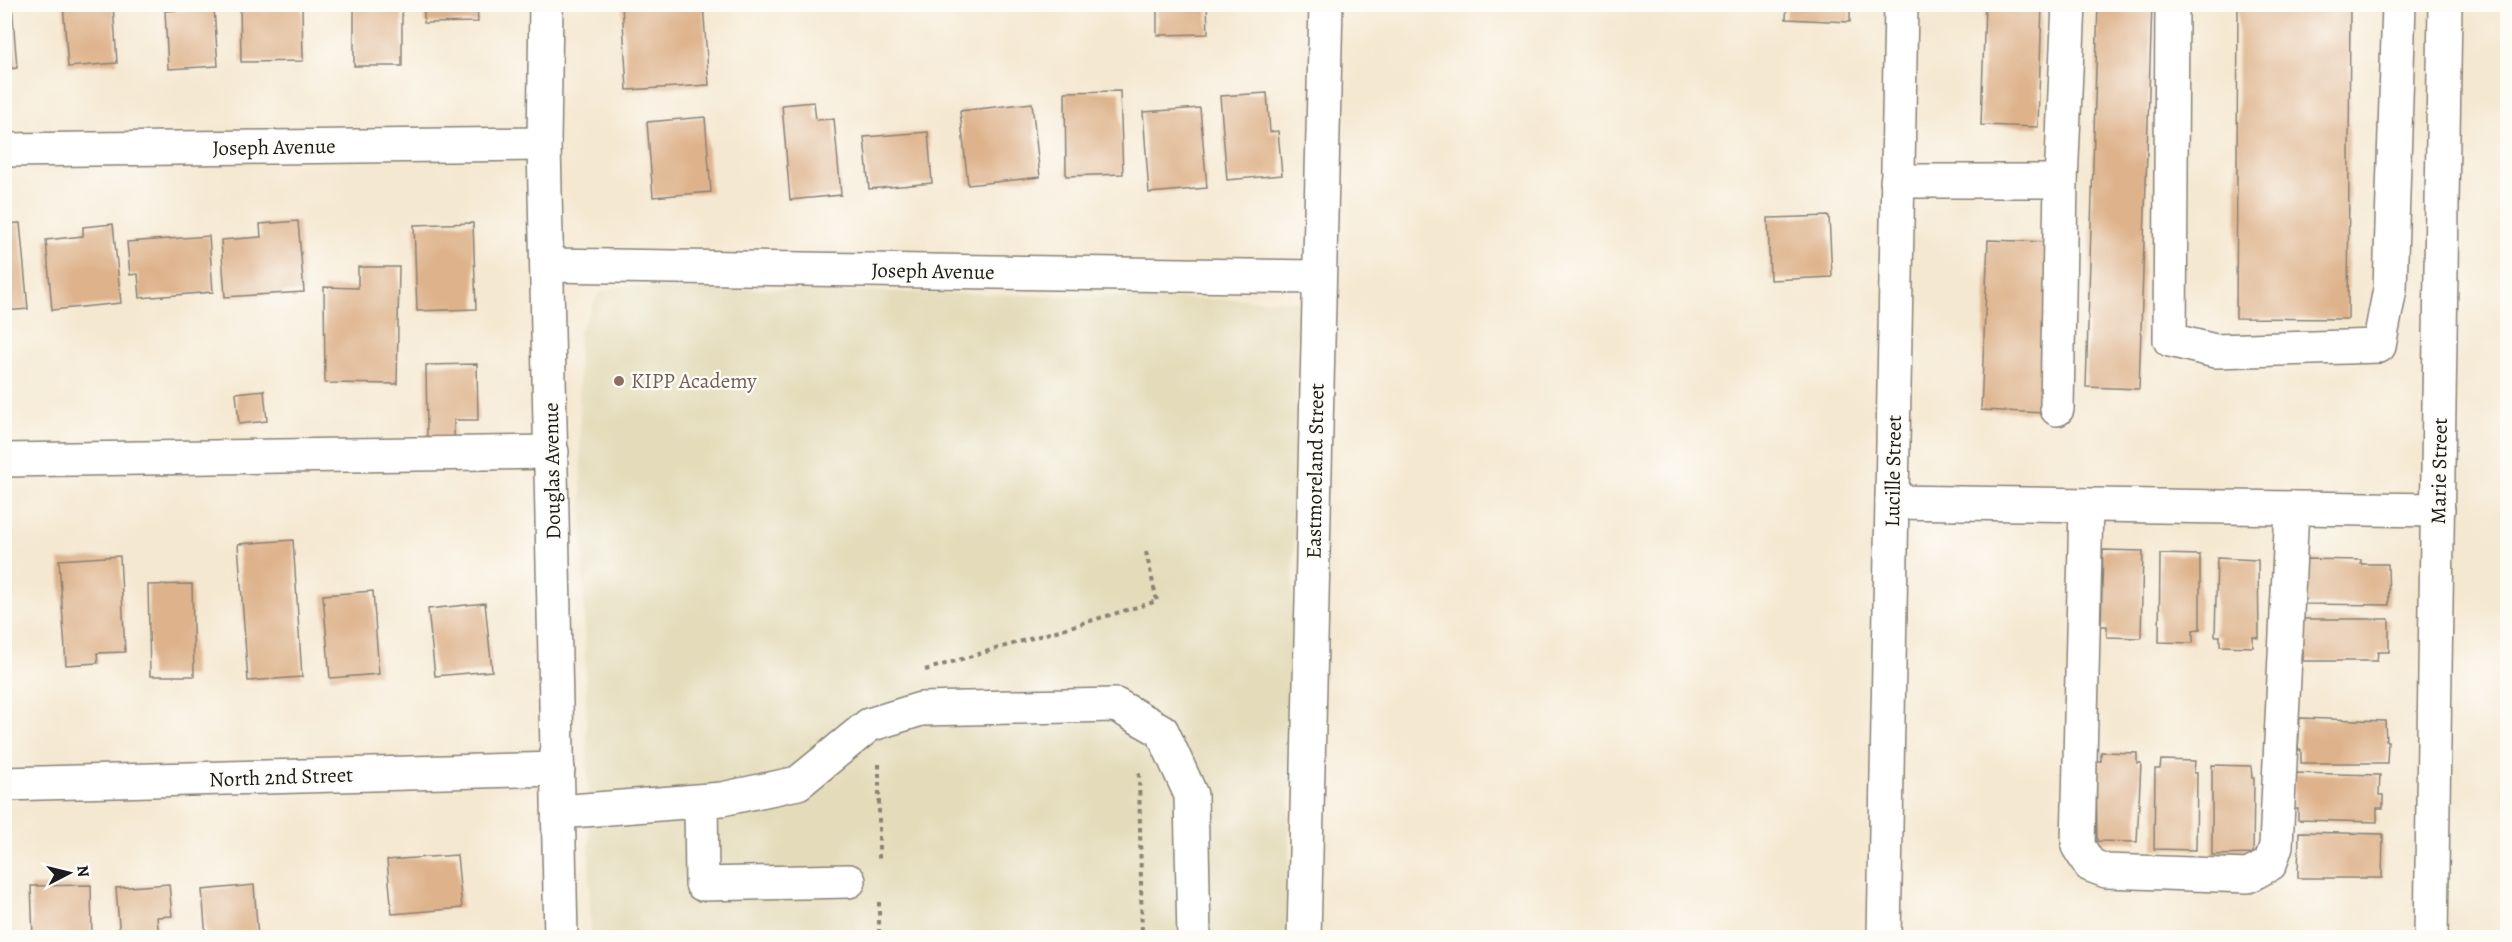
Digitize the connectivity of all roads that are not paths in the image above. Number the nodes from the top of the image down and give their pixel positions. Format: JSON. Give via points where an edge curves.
{"nodes":[{"id":1,"x":546,"y":4,"type":"edge"},
{"id":2,"x":1326,"y":4,"type":"edge"},
{"id":3,"x":1900,"y":4,"type":"edge"},
{"id":4,"x":2069,"y":4,"type":"edge"},
{"id":5,"x":2172,"y":4,"type":"edge"},
{"id":6,"x":2399,"y":4,"type":"edge"},
{"id":7,"x":2445,"y":4,"type":"edge"},
{"id":8,"x":544,"y":144,"type":"junction"},
{"id":9,"x":4,"y":150,"type":"edge"},
{"id":10,"x":1897,"y":181,"type":"junction"},
{"id":11,"x":2061,"y":181,"type":"junction"},
{"id":12,"x":548,"y":265,"type":"junction"},
{"id":13,"x":1319,"y":277,"type":"junction"},
{"id":14,"x":2057,"y":409,"type":"dead end"},
{"id":15,"x":552,"y":452,"type":"junction"},
{"id":16,"x":4,"y":460,"type":"edge"},
{"id":17,"x":1892,"y":502,"type":"junction"},
{"id":18,"x":2086,"y":505,"type":"junction"},
{"id":19,"x":2292,"y":508,"type":"junction"},
{"id":20,"x":2438,"y":510,"type":"junction"},
{"id":21,"x":558,"y":769,"type":"junction"},
{"id":22,"x":4,"y":784,"type":"edge"},
{"id":23,"x":701,"y":801,"type":"junction"},
{"id":24,"x":559,"y":812,"type":"junction"},
{"id":25,"x":864,"y":875,"type":"road end"},
{"id":26,"x":561,"y":938,"type":"edge"},
{"id":27,"x":1194,"y":938,"type":"edge"},
{"id":28,"x":1304,"y":938,"type":"edge"},
{"id":29,"x":1884,"y":938,"type":"edge"},
{"id":30,"x":2431,"y":938,"type":"edge"}],
"edges":[{"from":1,"to":8,"type":"street","name":"Douglas Avenue"},
{"from":2,"to":13,"type":"street","name":"Eastmoreland Street"},
{"from":3,"to":10,"type":"street","name":"Lucille Street"},
{"from":4,"to":11,"type":"street"},
{"from":5,"to":6,"type":"street","via":[[2170,340],[2215,351],[2379,346],[2390,289]]},
{"from":7,"to":20,"type":"street","name":"Marie Street"},
{"from":8,"to":9,"type":"street","name":"Joseph Avenue"},
{"from":8,"to":12,"type":"street","name":"Douglas Avenue"},
{"from":10,"to":11,"type":"street"},
{"from":10,"to":17,"type":"street","name":"Lucille Street"},
{"from":11,"to":14,"type":"street"},
{"from":12,"to":13,"type":"street","name":"Joseph Avenue"},
{"from":12,"to":15,"type":"street","name":"Douglas Avenue"},
{"from":13,"to":28,"type":"street","name":"Eastmoreland Street"},
{"from":15,"to":16,"type":"street"},
{"from":15,"to":21,"type":"street","name":"Douglas Avenue"},
{"from":17,"to":18,"type":"street"},
{"from":17,"to":29,"type":"street","name":"Lucille Street"},
{"from":18,"to":19,"type":"street"},
{"from":18,"to":19,"type":"street","via":[[2078,846],[2090,865],[2106,871],[2248,876],[2270,864],[2276,846]]},
{"from":19,"to":20,"type":"street"},
{"from":20,"to":30,"type":"street","name":"Marie Street"},
{"from":21,"to":22,"type":"street","name":"North 2nd Street"},
{"from":21,"to":24,"type":"street","name":"Douglas Avenue"},
{"from":23,"to":24,"type":"street"},
{"from":23,"to":25,"type":"street","via":[[702,884]]},
{"from":23,"to":27,"type":"street","via":[[798,783],[869,724],[921,709],[1116,705],[1162,731],[1191,795]]},
{"from":24,"to":26,"type":"street","name":"Douglas Avenue"}]}
